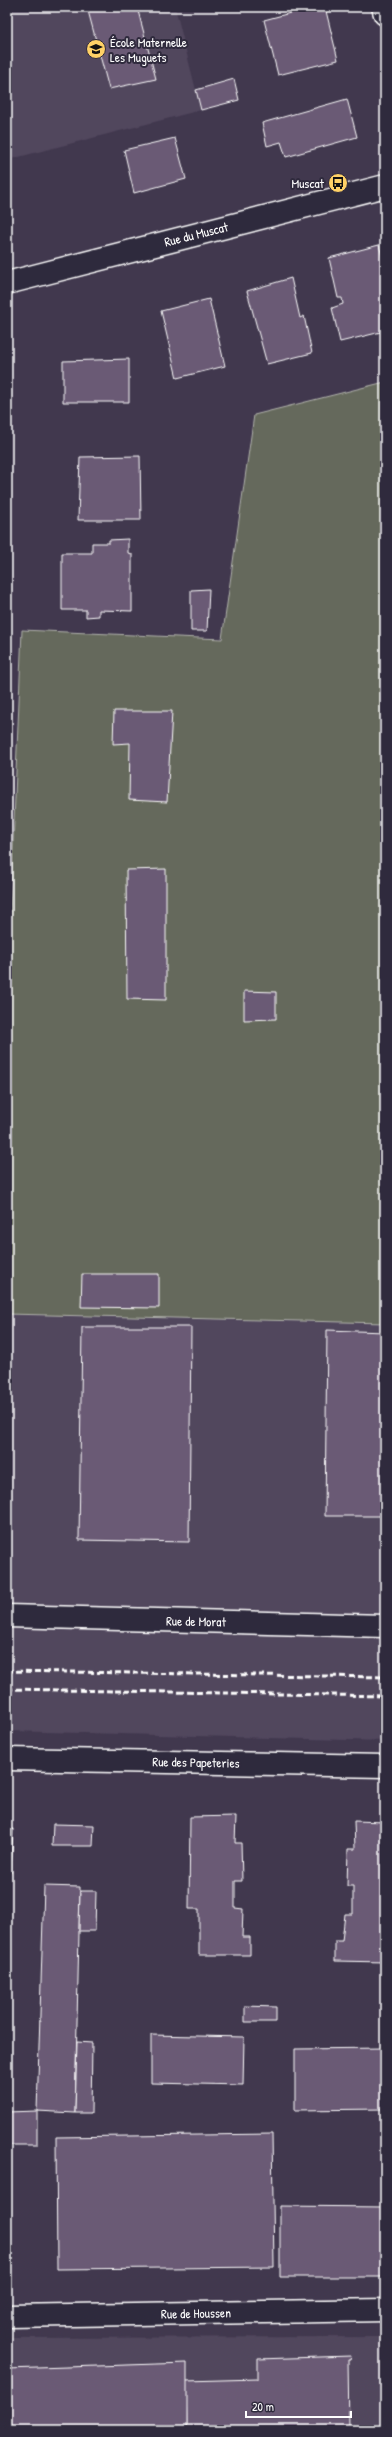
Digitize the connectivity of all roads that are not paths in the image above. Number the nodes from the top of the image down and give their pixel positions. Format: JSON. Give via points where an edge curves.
{"nodes":[{"id":1,"x":383,"y":7,"type":"edge"},
{"id":2,"x":385,"y":14,"type":"edge"},
{"id":3,"x":385,"y":186,"type":"edge"},
{"id":4,"x":7,"y":283,"type":"edge"},
{"id":5,"x":7,"y":1616,"type":"edge"},
{"id":6,"x":385,"y":1626,"type":"edge"},
{"id":7,"x":7,"y":1759,"type":"edge"},
{"id":8,"x":385,"y":1766,"type":"edge"},
{"id":9,"x":385,"y":2310,"type":"edge"},
{"id":10,"x":7,"y":2316,"type":"edge"}],
"edges":[{"from":1,"to":2,"type":"street"},
{"from":3,"to":4,"type":"street","name":"Rue du Muscat"},
{"from":5,"to":6,"type":"street","name":"Rue de Morat"},
{"from":7,"to":8,"type":"street","name":"Rue des Papeteries"},
{"from":9,"to":10,"type":"street","name":"Rue de Houssen"}]}
